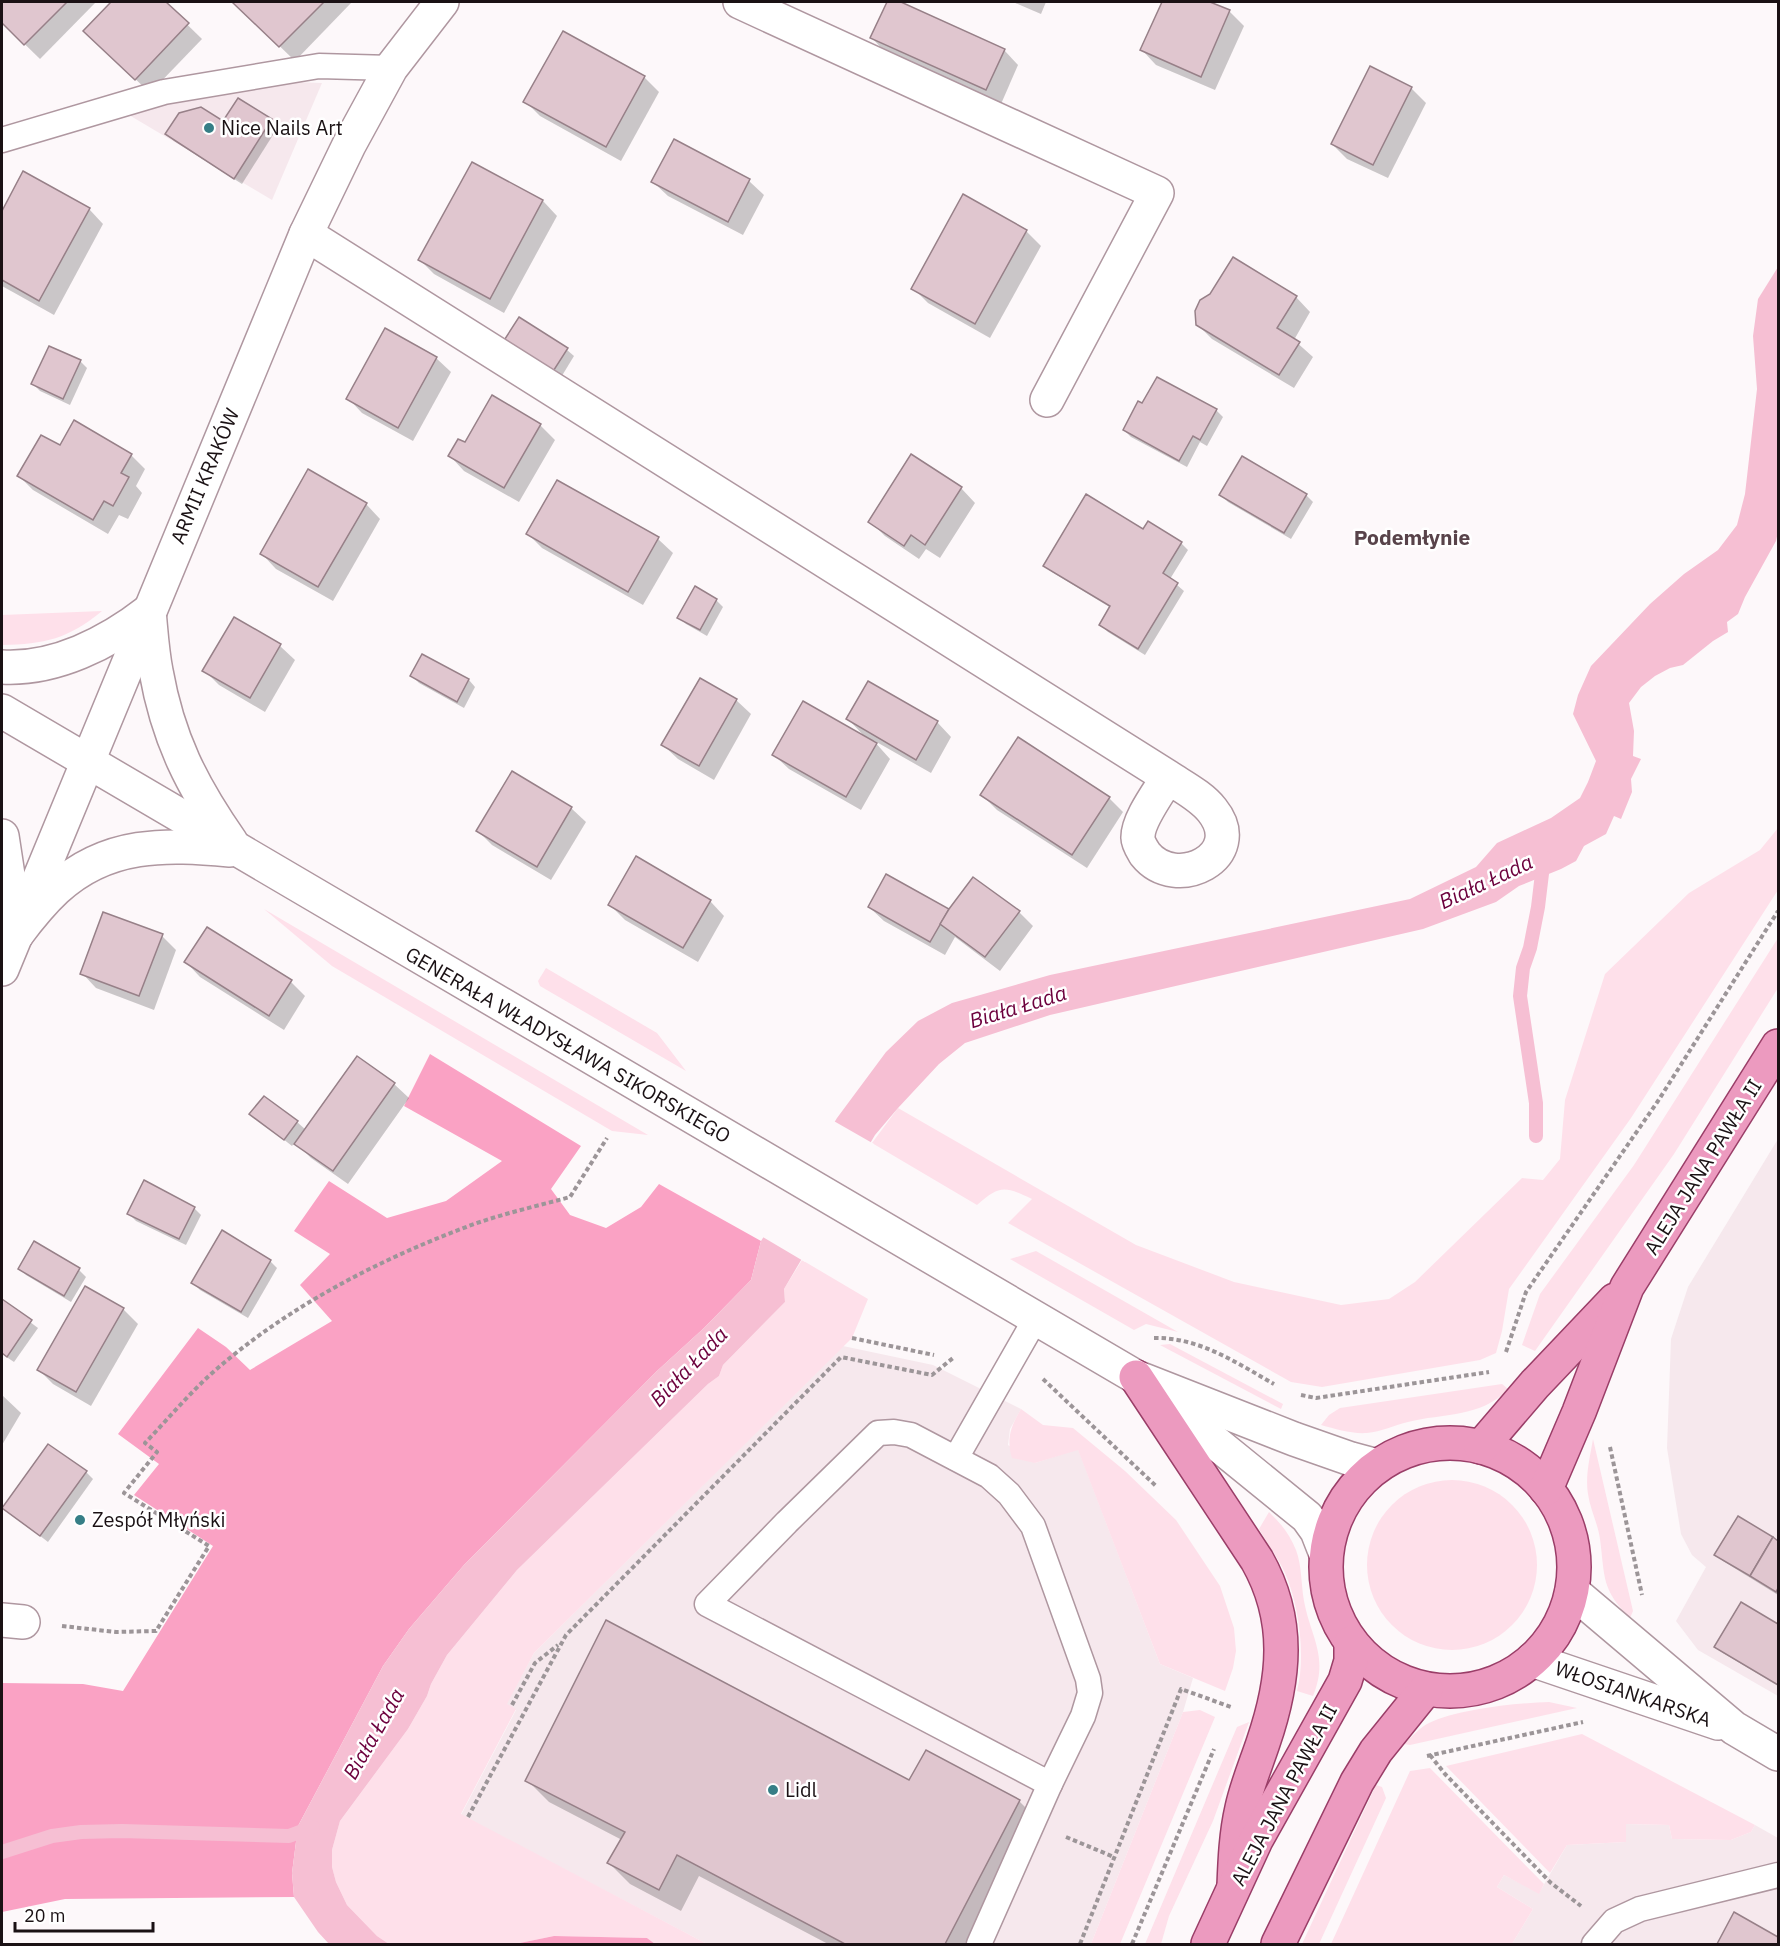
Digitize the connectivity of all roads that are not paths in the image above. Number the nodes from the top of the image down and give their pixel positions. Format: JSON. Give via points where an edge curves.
{"nodes":[{"id":1,"x":442,"y":2,"type":"edge"},
{"id":2,"x":740,"y":2,"type":"edge"},
{"id":3,"x":391,"y":68,"type":"junction"},
{"id":4,"x":2,"y":140,"type":"edge"},
{"id":5,"x":306,"y":234,"type":"junction"},
{"id":6,"x":1047,"y":400,"type":"dead end"},
{"id":7,"x":149,"y":611,"type":"junction"},
{"id":8,"x":2,"y":667,"type":"edge"},
{"id":9,"x":2,"y":711,"type":"edge"},
{"id":10,"x":87,"y":761,"type":"junction"},
{"id":11,"x":1168,"y":777,"type":"dead end"},
{"id":12,"x":2,"y":836,"type":"edge"},
{"id":13,"x":238,"y":851,"type":"junction"},
{"id":14,"x":17,"y":934,"type":"junction"},
{"id":15,"x":2,"y":969,"type":"edge"},
{"id":16,"x":1779,"y":1046,"type":"edge"},
{"id":17,"x":1627,"y":1287,"type":"junction"},
{"id":18,"x":1036,"y":1318,"type":"junction"},
{"id":19,"x":1136,"y":1377,"type":"junction"},
{"id":20,"x":1481,"y":1447,"type":"junction"},
{"id":21,"x":956,"y":1458,"type":"junction"},
{"id":22,"x":1377,"y":1466,"type":"junction"},
{"id":23,"x":1546,"y":1489,"type":"junction"},
{"id":24,"x":1326,"y":1554,"type":"junction"},
{"id":25,"x":1572,"y":1591,"type":"junction"},
{"id":26,"x":1351,"y":1643,"type":"junction"},
{"id":27,"x":1532,"y":1660,"type":"junction"},
{"id":28,"x":1426,"y":1689,"type":"junction"},
{"id":29,"x":1734,"y":1728,"type":"junction"},
{"id":30,"x":1779,"y":1754,"type":"edge"},
{"id":31,"x":1050,"y":1784,"type":"junction"},
{"id":32,"x":1779,"y":1875,"type":"edge"},
{"id":33,"x":1234,"y":1886,"type":"junction"},
{"id":34,"x":1601,"y":1935,"type":"edge"},
{"id":35,"x":979,"y":1944,"type":"edge"},
{"id":36,"x":1208,"y":1944,"type":"edge"},
{"id":37,"x":1278,"y":1944,"type":"edge"}],
"edges":[{"from":1,"to":3,"type":"street","name":"ARMII KRAKÓW"},
{"from":2,"to":6,"type":"street","via":[[1157,193]]},
{"from":3,"to":4,"type":"lane","via":[[319,66],[164,92]]},
{"from":3,"to":5,"type":"street","name":"ARMII KRAKÓW"},
{"from":5,"to":7,"type":"street","name":"ARMII KRAKÓW"},
{"from":5,"to":11,"type":"street"},
{"from":7,"to":8,"type":"street","via":[[99,643],[65,657],[32,666]]},
{"from":7,"to":10,"type":"street","name":"ARMII KRAKÓW"},
{"from":7,"to":13,"type":"street","via":[[155,670],[177,750],[208,809]]},
{"from":9,"to":10,"type":"street","name":"GENERAŁA WŁADYSŁAWA SIKORSKIEGO"},
{"from":10,"to":13,"type":"street","name":"GENERAŁA WŁADYSŁAWA SIKORSKIEGO"},
{"from":10,"to":14,"type":"street","name":"ARMII KRAKÓW"},
{"from":12,"to":14,"type":"street"},
{"from":13,"to":14,"type":"street","via":[[157,847],[110,855],[84,867],[58,887]]},
{"from":13,"to":18,"type":"street","name":"GENERAŁA WŁADYSŁAWA SIKORSKIEGO"},
{"from":14,"to":15,"type":"street","name":"ARMII KRAKÓW"},
{"from":16,"to":17,"type":"main road","name":"ALEJA JANA PAWŁA II"},
{"from":17,"to":20,"type":"main road","name":"ALEJA JANA PAWŁA II"},
{"from":17,"to":23,"type":"main road","name":"ALEJA JANA PAWŁA II"},
{"from":18,"to":19,"type":"street","name":"GENERAŁA WŁADYSŁAWA SIKORSKIEGO"},
{"from":18,"to":21,"type":"lane"},
{"from":19,"to":22,"type":"street","name":"GENERAŁA WŁADYSŁAWA SIKORSKIEGO"},
{"from":19,"to":24,"type":"street","name":"GENERAŁA WŁADYSŁAWA SIKORSKIEGO","via":[[1307,1517]]},
{"from":19,"to":33,"type":"main road","via":[[1257,1560],[1277,1608],[1282,1655],[1278,1689],[1242,1808]]},
{"from":20,"to":22,"type":"main road","via":[[1459,1443],[1427,1445]]},
{"from":20,"to":23,"type":"main road","via":[[1517,1463]]},
{"from":21,"to":31,"type":"lane","via":[[989,1476],[1009,1494],[1033,1526],[1088,1678],[1090,1693],[1083,1716]]},
{"from":21,"to":31,"type":"lane","via":[[910,1435],[878,1433],[707,1604]]},
{"from":22,"to":24,"type":"main road","via":[[1342,1505]]},
{"from":23,"to":25,"type":"main road","via":[[1570,1537]]},
{"from":24,"to":26,"type":"main road","via":[[1325,1573],[1333,1610]]},
{"from":25,"to":27,"type":"main road","via":[[1562,1621]]},
{"from":25,"to":29,"type":"street","name":"WŁOSIANKARSKA"},
{"from":26,"to":28,"type":"main road","via":[[1385,1673]]},
{"from":26,"to":33,"type":"main road","name":"ALEJA JANA PAWŁA II","via":[[1345,1681]]},
{"from":27,"to":28,"type":"main road","via":[[1491,1684],[1459,1691]]},
{"from":27,"to":29,"type":"street","name":"WŁOSIANKARSKA"},
{"from":28,"to":37,"type":"main road","via":[[1376,1751],[1357,1782]]},
{"from":29,"to":30,"type":"street","name":"WŁOSIANKARSKA"},
{"from":31,"to":35,"type":"lane"},
{"from":32,"to":34,"type":"lane","via":[[1640,1909],[1614,1921]]},
{"from":33,"to":36,"type":"main road","name":"ALEJA JANA PAWŁA II"}]}
